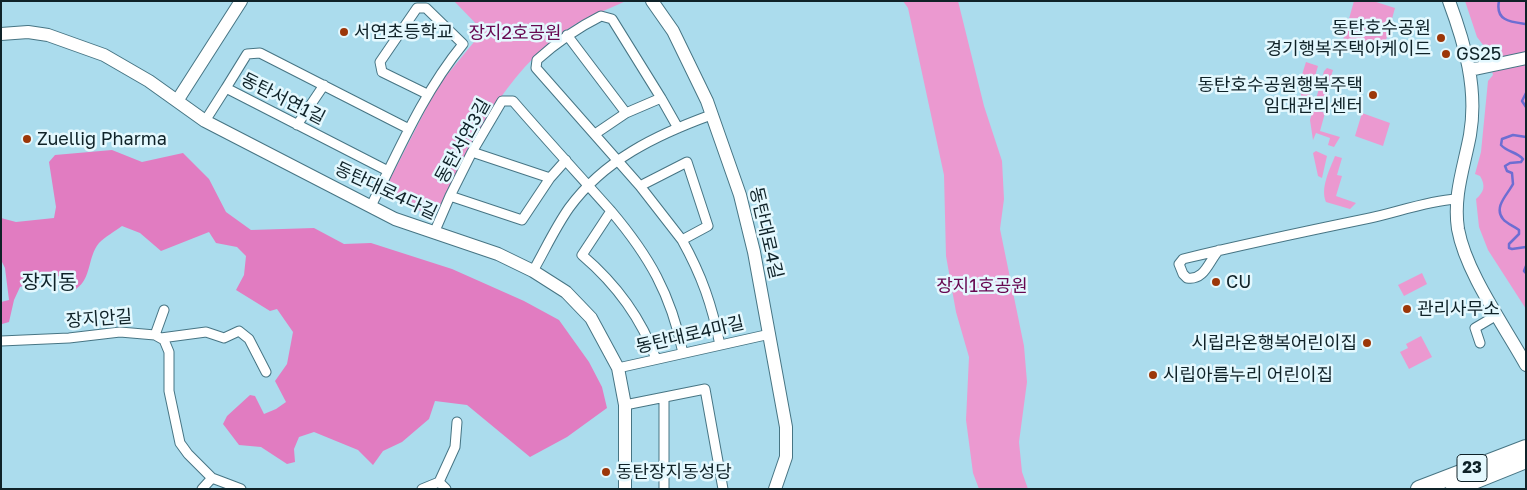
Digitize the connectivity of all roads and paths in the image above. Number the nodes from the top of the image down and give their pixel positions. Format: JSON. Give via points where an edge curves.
{"nodes":[{"id":1,"x":241,"y":1,"type":"edge"},
{"id":2,"x":652,"y":1,"type":"edge"},
{"id":3,"x":1449,"y":1,"type":"edge"},
{"id":4,"x":1,"y":34,"type":"edge"},
{"id":5,"x":567,"y":35,"type":"junction"},
{"id":6,"x":1526,"y":58,"type":"edge"},
{"id":7,"x":1470,"y":70,"type":"junction"},
{"id":8,"x":324,"y":85,"type":"junction"},
{"id":9,"x":226,"y":88,"type":"junction"},
{"id":10,"x":427,"y":94,"type":"junction"},
{"id":11,"x":661,"y":98,"type":"junction"},
{"id":12,"x":177,"y":101,"type":"junction"},
{"id":13,"x":626,"y":113,"type":"junction"},
{"id":14,"x":711,"y":115,"type":"junction"},
{"id":15,"x":205,"y":121,"type":"junction"},
{"id":16,"x":297,"y":125,"type":"junction"},
{"id":17,"x":678,"y":128,"type":"junction"},
{"id":18,"x":409,"y":129,"type":"junction"},
{"id":19,"x":595,"y":134,"type":"junction"},
{"id":20,"x":472,"y":152,"type":"junction"},
{"id":21,"x":566,"y":160,"type":"junction"},
{"id":22,"x":618,"y":160,"type":"junction"},
{"id":23,"x":388,"y":171,"type":"junction"},
{"id":24,"x":550,"y":178,"type":"junction"},
{"id":25,"x":588,"y":186,"type":"junction"},
{"id":26,"x":640,"y":186,"type":"junction"},
{"id":27,"x":450,"y":196,"type":"junction"},
{"id":28,"x":1456,"y":200,"type":"junction"},
{"id":29,"x":371,"y":206,"type":"junction"},
{"id":30,"x":610,"y":211,"type":"junction"},
{"id":31,"x":434,"y":233,"type":"junction"},
{"id":32,"x":682,"y":240,"type":"junction"},
{"id":33,"x":1219,"y":250,"type":"dead end"},
{"id":34,"x":533,"y":271,"type":"junction"},
{"id":35,"x":164,"y":310,"type":"dead end"},
{"id":36,"x":1498,"y":314,"type":"junction"},
{"id":37,"x":770,"y":334,"type":"junction"},
{"id":38,"x":158,"y":337,"type":"junction"},
{"id":39,"x":1,"y":341,"type":"edge"},
{"id":40,"x":1480,"y":343,"type":"dead end"},
{"id":41,"x":720,"y":345,"type":"junction"},
{"id":42,"x":683,"y":353,"type":"junction"},
{"id":43,"x":656,"y":359,"type":"junction"},
{"id":44,"x":1526,"y":365,"type":"edge"},
{"id":45,"x":618,"y":368,"type":"junction"},
{"id":46,"x":266,"y":372,"type":"dead end"},
{"id":47,"x":664,"y":398,"type":"junction"},
{"id":48,"x":626,"y":405,"type":"junction"},
{"id":49,"x":457,"y":422,"type":"dead end"},
{"id":50,"x":1526,"y":448,"type":"edge"},
{"id":51,"x":1526,"y":460,"type":"edge"},
{"id":52,"x":212,"y":478,"type":"junction"},
{"id":53,"x":439,"y":482,"type":"junction"},
{"id":54,"x":202,"y":489,"type":"edge"},
{"id":55,"x":241,"y":489,"type":"edge"},
{"id":56,"x":422,"y":489,"type":"edge"},
{"id":57,"x":446,"y":489,"type":"edge"},
{"id":58,"x":625,"y":489,"type":"edge"},
{"id":59,"x":664,"y":489,"type":"edge"},
{"id":60,"x":723,"y":489,"type":"edge"},
{"id":61,"x":775,"y":489,"type":"edge"},
{"id":62,"x":1419,"y":489,"type":"edge"},
{"id":63,"x":1454,"y":489,"type":"edge"}],
"edges":[{"from":1,"to":12,"type":"street"},
{"from":2,"to":14,"type":"street","name":"동탄대로4길","via":[[697,78]]},
{"from":3,"to":7,"type":"street"},
{"from":4,"to":12,"type":"street","name":"동탄대로4다길","via":[[28,32],[48,35],[85,47],[124,66]]},
{"from":5,"to":11,"type":"street","via":[[601,16],[612,19]]},
{"from":5,"to":13,"type":"street"},
{"from":5,"to":19,"type":"street","via":[[537,60],[536,68]]},
{"from":6,"to":7,"type":"street"},
{"from":7,"to":28,"type":"street","via":[[1470,133]]},
{"from":8,"to":9,"type":"street","name":"동탄서연1길","via":[[254,52],[247,54]]},
{"from":8,"to":16,"type":"street"},
{"from":8,"to":18,"type":"street","name":"동탄서연1길"},
{"from":9,"to":15,"type":"street"},
{"from":9,"to":16,"type":"street","name":"동탄서연1길"},
{"from":10,"to":10,"type":"street","via":[[382,72],[380,62],[417,8],[426,8],[463,44]]},
{"from":10,"to":18,"type":"street"},
{"from":11,"to":13,"type":"street"},
{"from":11,"to":17,"type":"street"},
{"from":12,"to":15,"type":"street","name":"동탄대로4다길"},
{"from":13,"to":19,"type":"street"},
{"from":14,"to":17,"type":"street"},
{"from":14,"to":37,"type":"street","name":"동탄대로4길","via":[[733,171],[747,220]]},
{"from":15,"to":29,"type":"street","name":"동탄대로4다길"},
{"from":16,"to":23,"type":"street","name":"동탄서연1길"},
{"from":17,"to":22,"type":"street"},
{"from":18,"to":23,"type":"street"},
{"from":19,"to":22,"type":"street"},
{"from":20,"to":21,"type":"street","name":"동탄서연3길","via":[[502,101],[513,101]]},
{"from":20,"to":24,"type":"street"},
{"from":20,"to":27,"type":"street","name":"동탄서연3길"},
{"from":21,"to":24,"type":"street","name":"동탄서연3길"},
{"from":21,"to":25,"type":"street","name":"동탄서연3길"},
{"from":22,"to":25,"type":"street"},
{"from":22,"to":26,"type":"street"},
{"from":23,"to":29,"type":"street"},
{"from":24,"to":27,"type":"street","name":"동탄서연3길","via":[[522,220]]},
{"from":25,"to":30,"type":"street","name":"동탄서연3길"},
{"from":25,"to":34,"type":"street","via":[[562,219]]},
{"from":26,"to":32,"type":"street"},
{"from":26,"to":32,"type":"street","via":[[687,162],[708,226]]},
{"from":27,"to":31,"type":"street"},
{"from":28,"to":33,"type":"street","via":[[1443,200]]},
{"from":28,"to":36,"type":"street","via":[[1458,228],[1467,258]]},
{"from":29,"to":31,"type":"street","name":"동탄대로4다길"},
{"from":30,"to":42,"type":"street","name":"동탄서연3길","via":[[638,244],[661,281]]},
{"from":30,"to":43,"type":"street","via":[[582,255],[624,297],[643,327]]},
{"from":31,"to":34,"type":"street","name":"동탄대로4다길","via":[[484,248]]},
{"from":32,"to":41,"type":"street","via":[[696,264],[712,306]]},
{"from":34,"to":45,"type":"street","name":"동탄대로4다길","via":[[566,292],[580,306],[601,334]]},
{"from":35,"to":38,"type":"street"},
{"from":36,"to":40,"type":"street","via":[[1474,328]]},
{"from":36,"to":44,"type":"street"},
{"from":37,"to":41,"type":"street","name":"동탄대로4마길"},
{"from":37,"to":61,"type":"street","name":"동탄대로4길","via":[[788,441]]},
{"from":38,"to":39,"type":"street","name":"장지안길","via":[[120,332]]},
{"from":38,"to":46,"type":"street","name":"장지안길","via":[[206,332],[224,338],[239,331],[249,339]]},
{"from":38,"to":52,"type":"street","via":[[169,352],[169,391],[180,443]]},
{"from":41,"to":42,"type":"street","name":"동탄대로4마길"},
{"from":42,"to":43,"type":"street","name":"동탄대로4마길"},
{"from":43,"to":45,"type":"street","name":"동탄대로4마길"},
{"from":45,"to":48,"type":"street","name":"동탄대로4다길"},
{"from":47,"to":48,"type":"street"},
{"from":47,"to":59,"type":"street"},
{"from":47,"to":60,"type":"street","via":[[706,389]]},
{"from":48,"to":58,"type":"street","name":"동탄대로4다길"},
{"from":49,"to":53,"type":"street","via":[[455,446]]},
{"from":50,"to":62,"type":"highway","number":"23"},
{"from":51,"to":63,"type":"highway","number":"23"},
{"from":52,"to":54,"type":"street"},
{"from":52,"to":55,"type":"street"},
{"from":53,"to":56,"type":"street"},
{"from":53,"to":57,"type":"street"}]}
